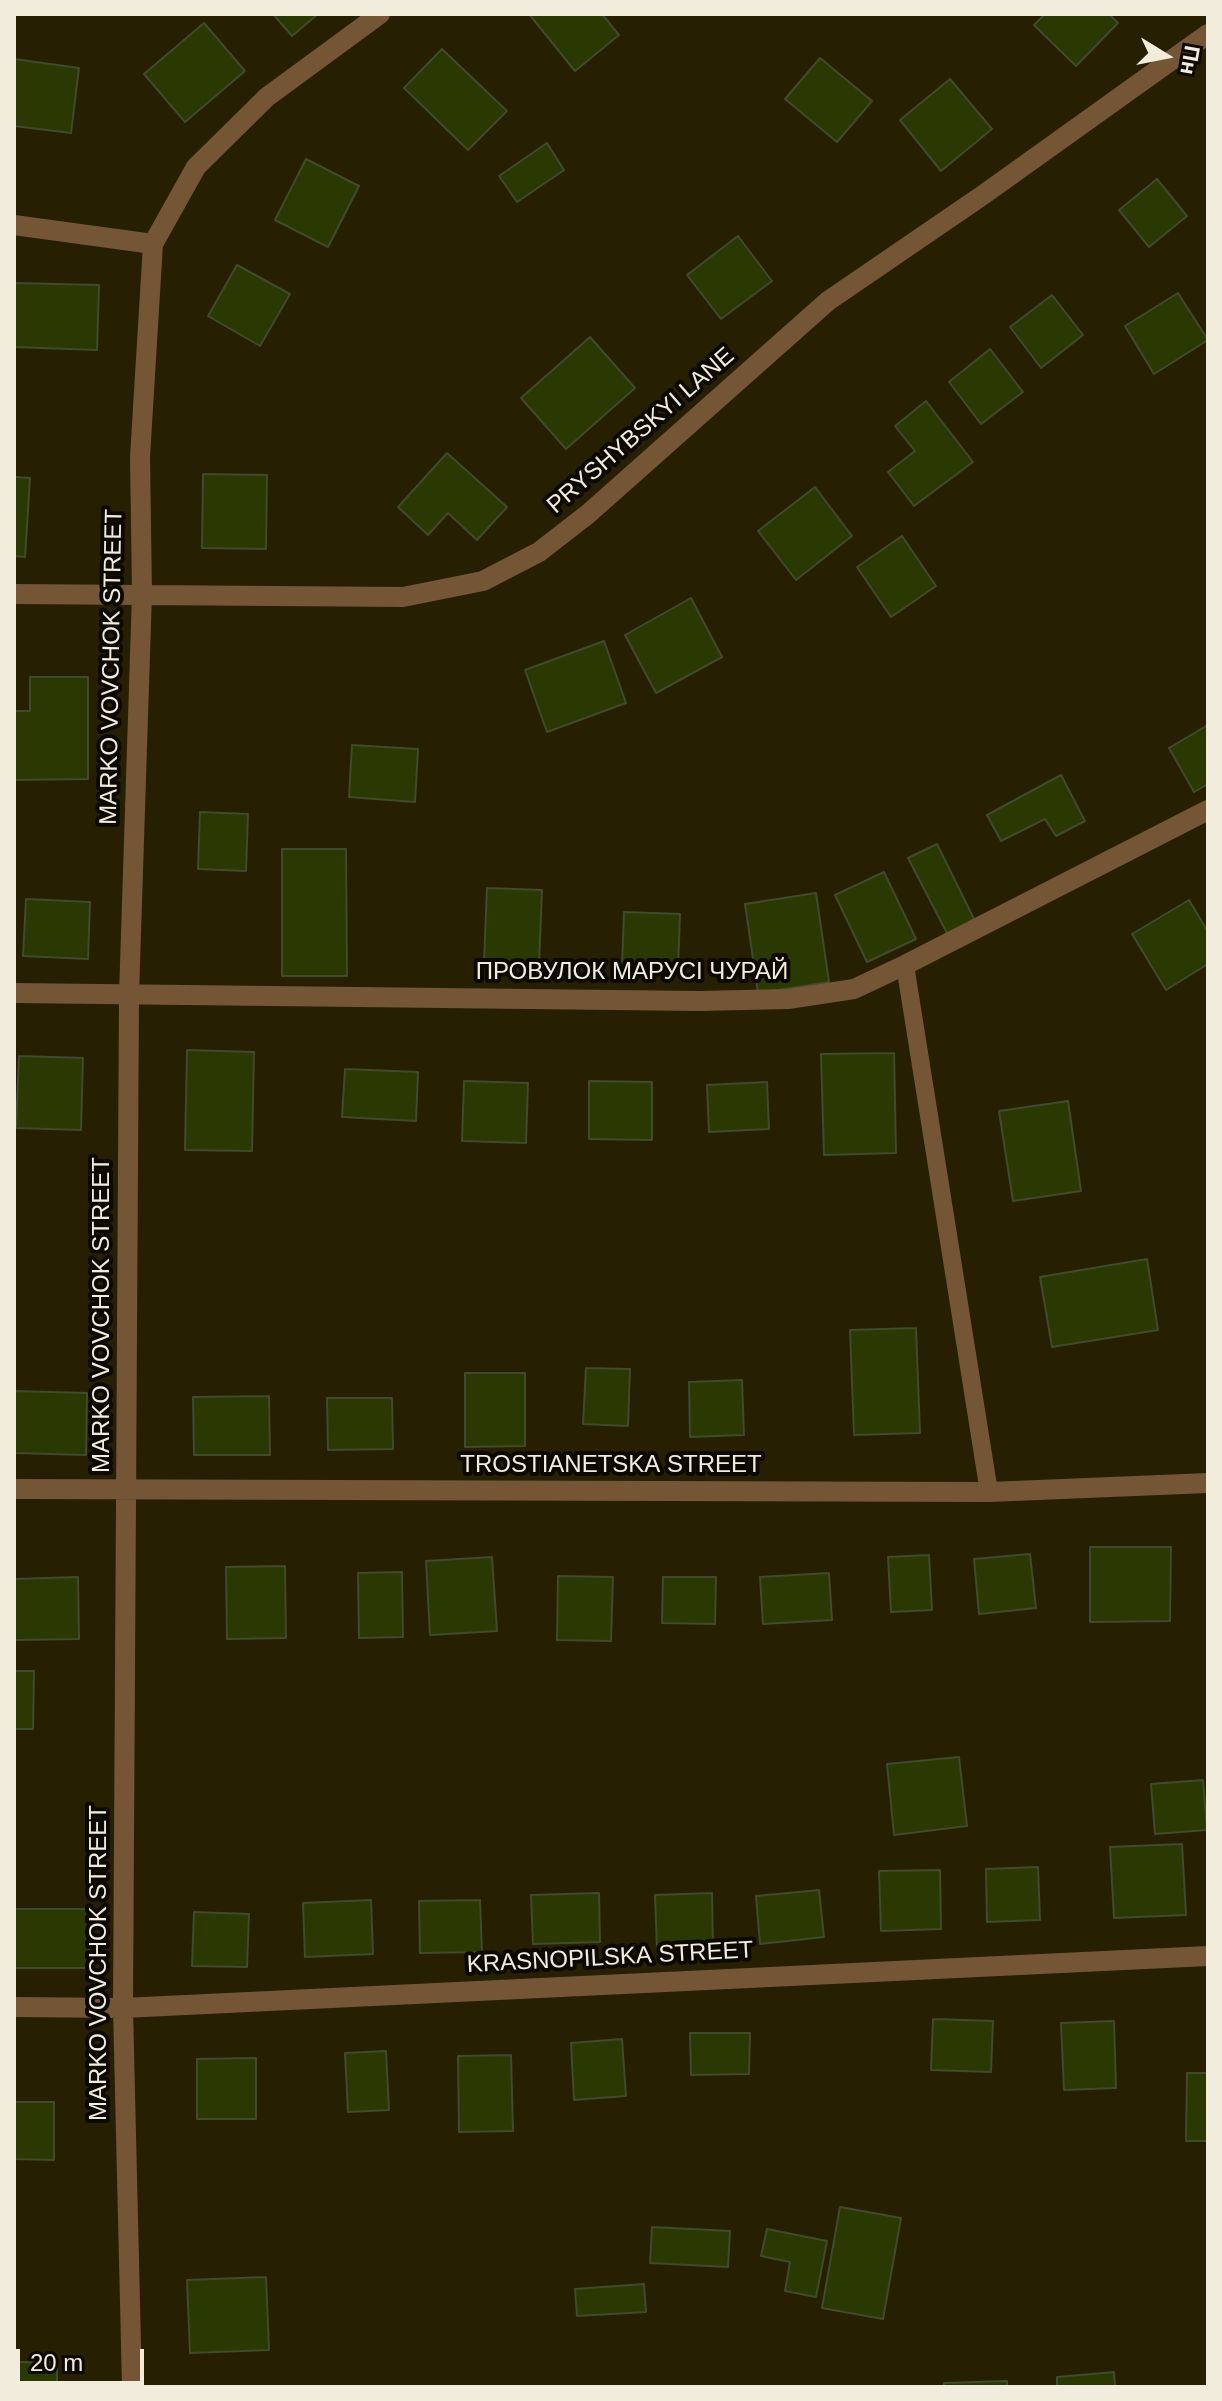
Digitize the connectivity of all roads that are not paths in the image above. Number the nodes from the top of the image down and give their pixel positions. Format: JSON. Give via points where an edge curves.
{"nodes":[{"id":1,"x":380,"y":14,"type":"edge"},
{"id":2,"x":1208,"y":34,"type":"edge"},
{"id":3,"x":14,"y":225,"type":"edge"},
{"id":4,"x":153,"y":244,"type":"junction"},
{"id":5,"x":142,"y":593,"type":"junction"},
{"id":6,"x":14,"y":594,"type":"edge"},
{"id":7,"x":1208,"y":810,"type":"edge"},
{"id":8,"x":905,"y":965,"type":"junction"},
{"id":9,"x":14,"y":993,"type":"edge"},
{"id":10,"x":129,"y":995,"type":"junction"},
{"id":11,"x":1208,"y":1483,"type":"edge"},
{"id":12,"x":14,"y":1489,"type":"edge"},
{"id":13,"x":128,"y":1490,"type":"junction"},
{"id":14,"x":989,"y":1492,"type":"junction"},
{"id":15,"x":1208,"y":1956,"type":"edge"},
{"id":16,"x":14,"y":2007,"type":"edge"},
{"id":17,"x":123,"y":2008,"type":"junction"},
{"id":18,"x":132,"y":2387,"type":"edge"}],
"edges":[{"from":1,"to":4,"type":"street","via":[[267,97],[196,167]]},
{"from":2,"to":5,"type":"street","name":"PRYSHYBSKYI LANE","via":[[828,301],[539,552],[483,581],[403,597]]},
{"from":3,"to":4,"type":"street"},
{"from":4,"to":5,"type":"street","name":"MARKO VOVCHOK STREET","via":[[140,457]]},
{"from":5,"to":6,"type":"street","name":"PRYSHYBSKYI LANE"},
{"from":5,"to":10,"type":"street","name":"MARKO VOVCHOK STREET"},
{"from":7,"to":8,"type":"street","name":"ПРОВУЛОК МАРУСІ ЧУРАЙ"},
{"from":8,"to":10,"type":"street","name":"ПРОВУЛОК МАРУСІ ЧУРАЙ","via":[[854,989],[788,999]]},
{"from":8,"to":14,"type":"lane"},
{"from":9,"to":10,"type":"street","name":"ПРОВУЛОК МАРУСІ ЧУРАЙ"},
{"from":10,"to":13,"type":"street","name":"MARKO VOVCHOK STREET"},
{"from":11,"to":14,"type":"street","name":"TROSTIANETSKA STREET"},
{"from":12,"to":13,"type":"street","name":"TROSTIANETSKA STREET"},
{"from":13,"to":14,"type":"street","name":"TROSTIANETSKA STREET"},
{"from":13,"to":17,"type":"street","name":"MARKO VOVCHOK STREET"},
{"from":15,"to":17,"type":"street","name":"KRASNOPILSKA STREET"},
{"from":16,"to":17,"type":"street","name":"KRASNOPILSKA STREET"},
{"from":17,"to":18,"type":"street","name":"MARKO VOVCHOK STREET"}]}
